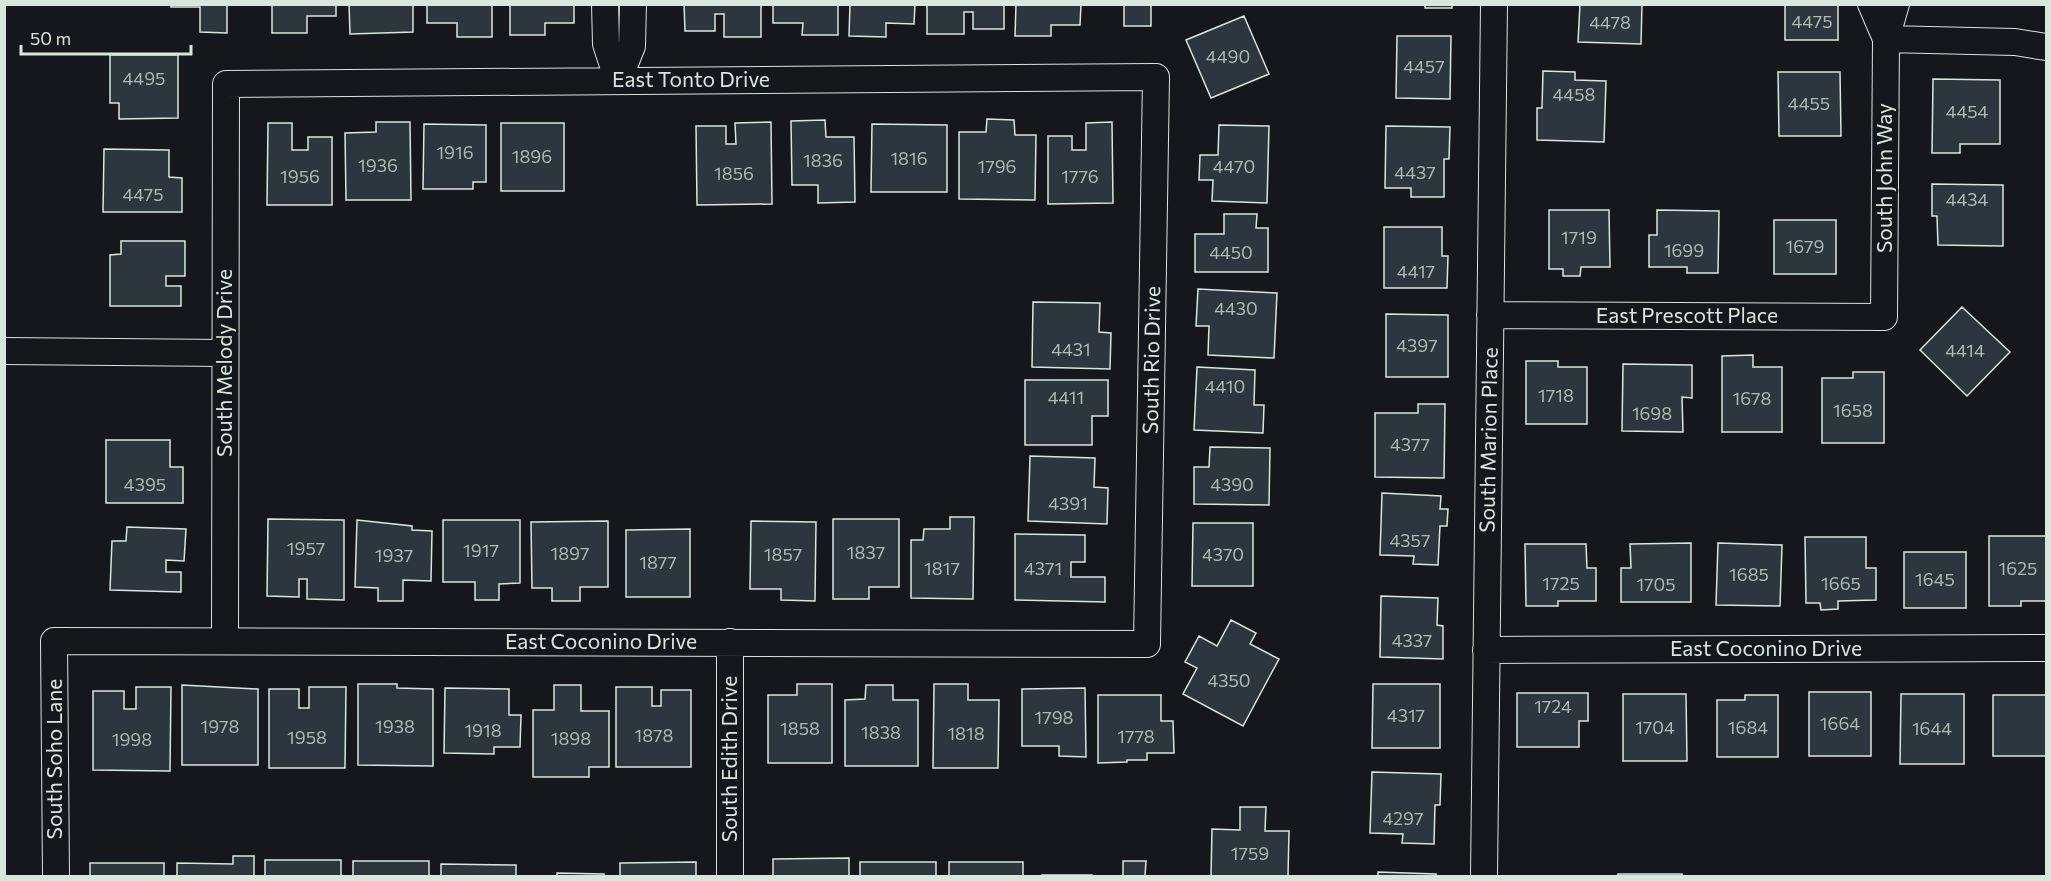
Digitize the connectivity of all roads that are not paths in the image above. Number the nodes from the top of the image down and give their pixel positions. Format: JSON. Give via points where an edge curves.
{"nodes":[{"id":1,"x":605,"y":4,"type":"edge"},
{"id":2,"x":633,"y":4,"type":"edge"},
{"id":3,"x":1494,"y":4,"type":"edge"},
{"id":4,"x":1871,"y":4,"type":"edge"},
{"id":5,"x":1896,"y":4,"type":"edge"},
{"id":6,"x":1886,"y":39,"type":"junction"},
{"id":7,"x":2046,"y":47,"type":"edge"},
{"id":8,"x":1156,"y":76,"type":"joint"},
{"id":9,"x":618,"y":81,"type":"junction"},
{"id":10,"x":226,"y":84,"type":"joint"},
{"id":11,"x":1490,"y":315,"type":"junction"},
{"id":12,"x":1884,"y":317,"type":"joint"},
{"id":13,"x":4,"y":351,"type":"edge"},
{"id":14,"x":225,"y":353,"type":"junction"},
{"id":15,"x":54,"y":641,"type":"joint"},
{"id":16,"x":225,"y":642,"type":"junction"},
{"id":17,"x":730,"y":642,"type":"junction"},
{"id":18,"x":1148,"y":644,"type":"joint"},
{"id":19,"x":2046,"y":648,"type":"edge"},
{"id":20,"x":1486,"y":650,"type":"junction"},
{"id":21,"x":56,"y":876,"type":"edge"},
{"id":22,"x":730,"y":876,"type":"edge"},
{"id":23,"x":1484,"y":876,"type":"edge"}],
"edges":[{"from":1,"to":9,"type":"street","via":[[606,44]]},
{"from":2,"to":9,"type":"street","via":[[632,46]]},
{"from":3,"to":11,"type":"street","name":"South Marion Place"},
{"from":4,"to":6,"type":"street","name":"South John Way"},
{"from":5,"to":6,"type":"street","name":"South John Way"},
{"from":6,"to":7,"type":"street","via":[[2015,42]]},
{"from":6,"to":12,"type":"street","name":"South John Way"},
{"from":8,"to":9,"type":"street","name":"East Tonto Drive"},
{"from":8,"to":18,"type":"street","name":"South Rio Drive"},
{"from":9,"to":10,"type":"street","name":"East Tonto Drive"},
{"from":10,"to":14,"type":"street","name":"South Melody Drive"},
{"from":11,"to":12,"type":"street","name":"East Prescott Place"},
{"from":11,"to":20,"type":"street","name":"South Marion Place"},
{"from":13,"to":14,"type":"street"},
{"from":14,"to":16,"type":"street","name":"South Melody Drive"},
{"from":15,"to":16,"type":"street","name":"East Coconino Drive"},
{"from":15,"to":21,"type":"street","name":"South Soho Lane"},
{"from":16,"to":17,"type":"street","name":"East Coconino Drive"},
{"from":17,"to":18,"type":"street","name":"East Coconino Drive"},
{"from":17,"to":22,"type":"street","name":"South Edith Drive"},
{"from":19,"to":20,"type":"street","name":"East Coconino Drive"},
{"from":20,"to":23,"type":"street","name":"South Marion Place"}]}
